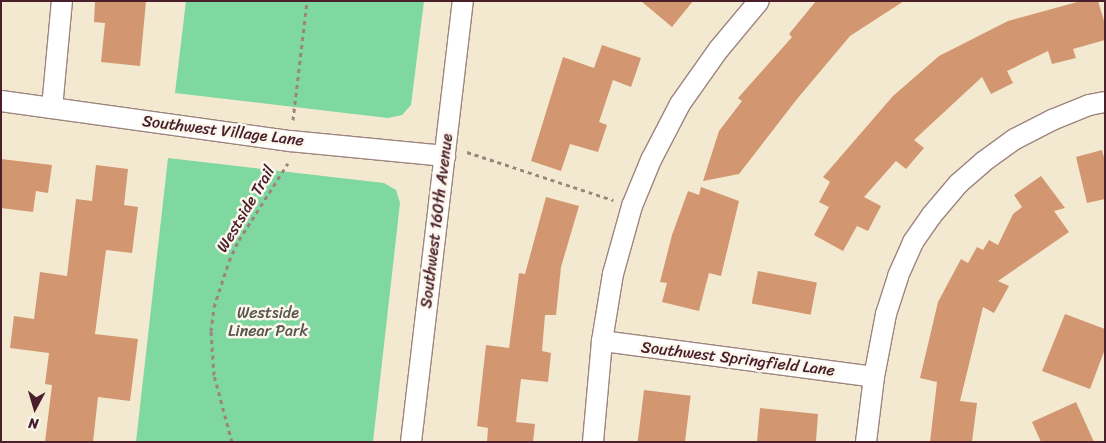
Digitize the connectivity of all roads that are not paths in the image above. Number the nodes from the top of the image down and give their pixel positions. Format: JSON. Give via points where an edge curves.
{"nodes":[{"id":1,"x":62,"y":1,"type":"edge"},
{"id":2,"x":463,"y":1,"type":"edge"},
{"id":3,"x":759,"y":1,"type":"edge"},
{"id":4,"x":1,"y":101,"type":"edge"},
{"id":5,"x":1105,"y":102,"type":"edge"},
{"id":6,"x":52,"y":108,"type":"junction"},
{"id":7,"x":445,"y":149,"type":"junction"},
{"id":8,"x":602,"y":342,"type":"junction"},
{"id":9,"x":874,"y":377,"type":"junction"},
{"id":10,"x":411,"y":442,"type":"edge"},
{"id":11,"x":593,"y":442,"type":"edge"},
{"id":12,"x":866,"y":442,"type":"edge"}],
"edges":[{"from":1,"to":6,"type":"street"},
{"from":2,"to":7,"type":"street","name":"Southwest 160th Avenue"},
{"from":3,"to":8,"type":"street","via":[[719,49],[680,104],[651,160],[632,206],[613,274]]},
{"from":4,"to":6,"type":"street","name":"Southwest Village Lane"},
{"from":5,"to":9,"type":"street","via":[[1052,120],[1016,140],[958,184],[930,216],[912,242],[898,276],[886,314]]},
{"from":6,"to":7,"type":"street","name":"Southwest Village Lane","via":[[290,140]]},
{"from":7,"to":10,"type":"street","name":"Southwest 160th Avenue"},
{"from":8,"to":9,"type":"street","name":"Southwest Springfield Lane"},
{"from":8,"to":11,"type":"street"},
{"from":9,"to":12,"type":"street"}]}
